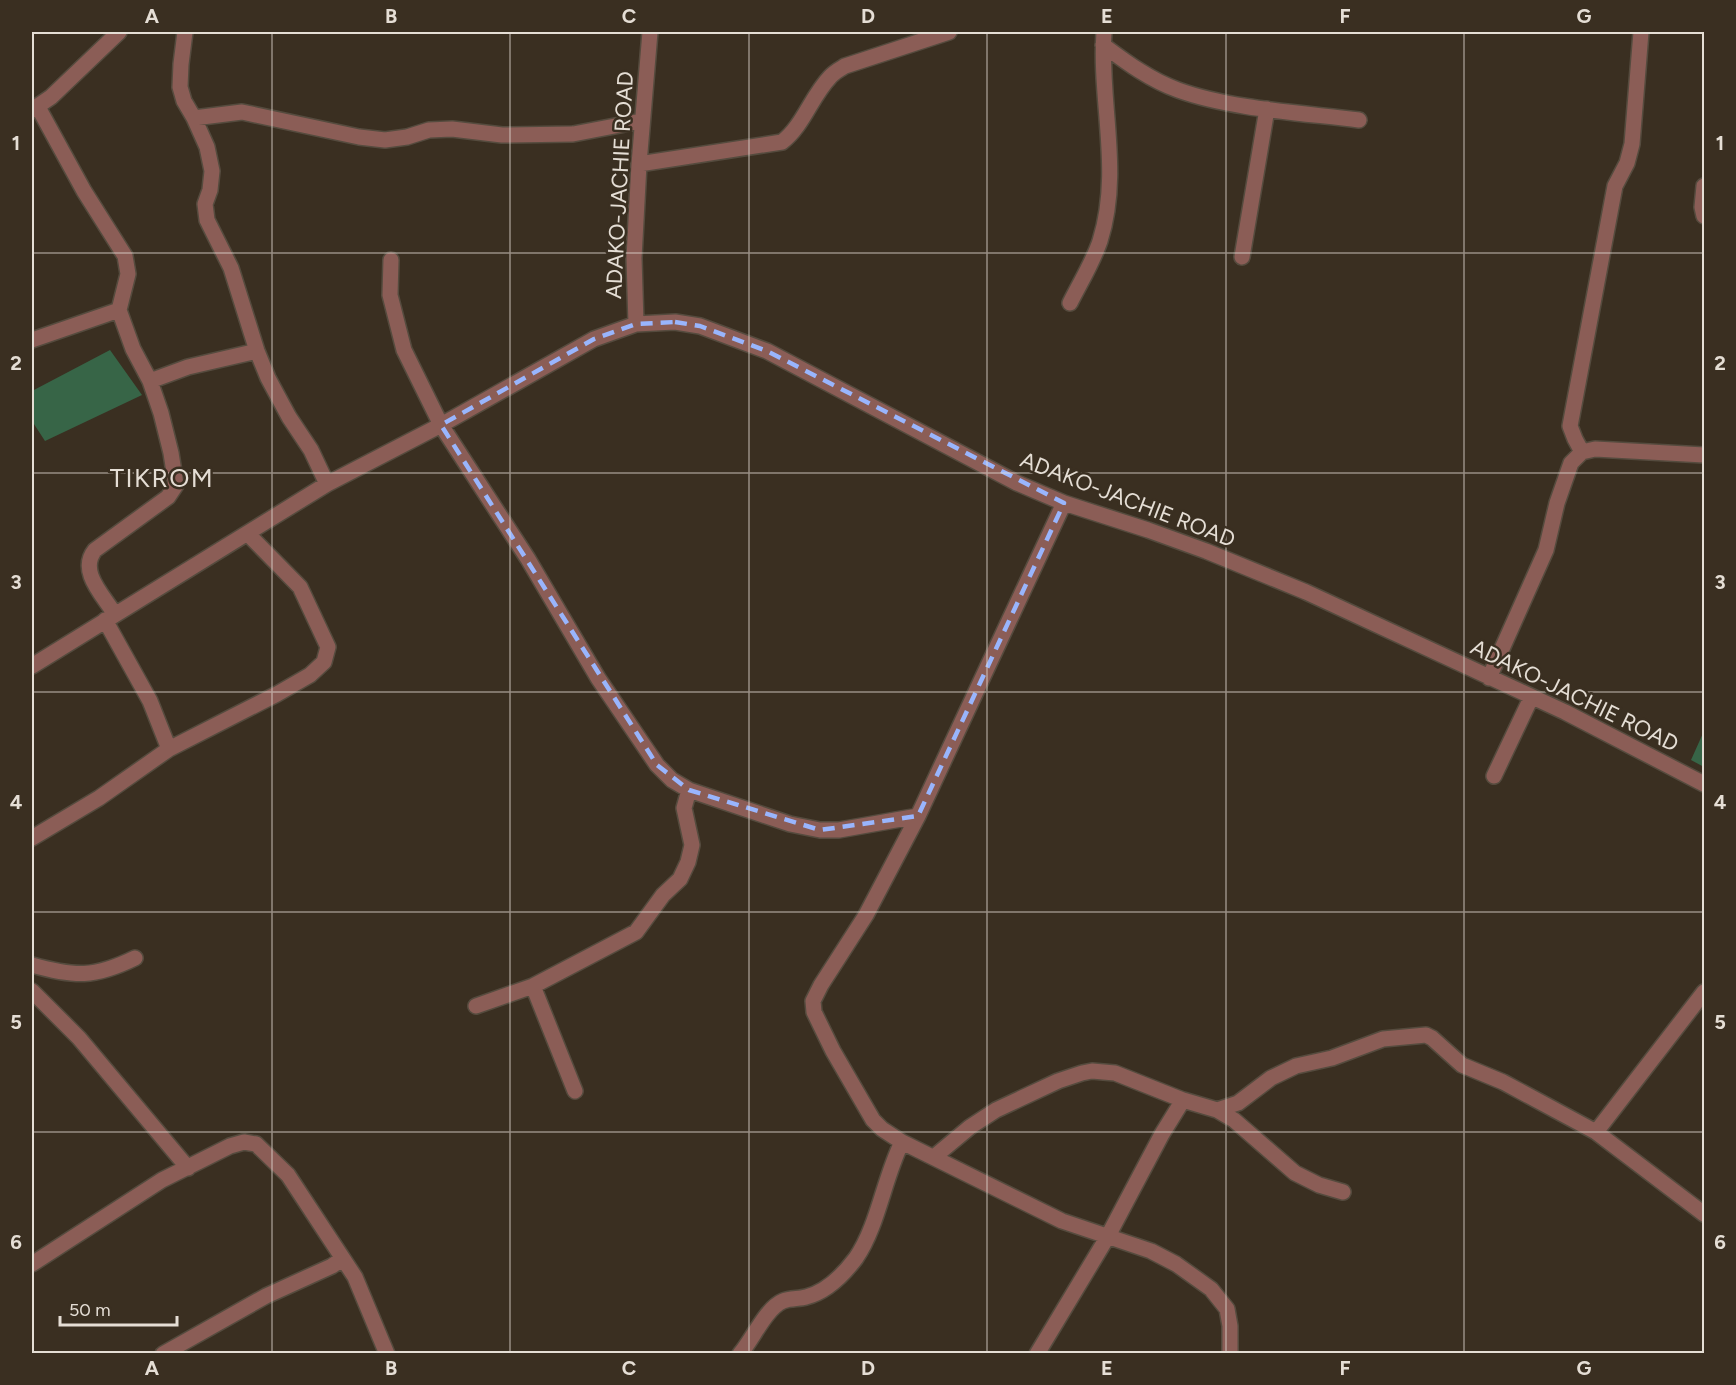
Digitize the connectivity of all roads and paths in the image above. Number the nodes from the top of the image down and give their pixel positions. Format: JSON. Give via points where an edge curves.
{"nodes":[{"id":1,"x":119,"y":32,"type":"edge"},
{"id":2,"x":185,"y":32,"type":"edge"},
{"id":3,"x":650,"y":32,"type":"edge"},
{"id":4,"x":949,"y":32,"type":"edge"},
{"id":5,"x":1641,"y":32,"type":"edge"},
{"id":6,"x":1103,"y":38,"type":"edge"},
{"id":7,"x":35,"y":108,"type":"edge"},
{"id":8,"x":1267,"y":108,"type":"junction"},
{"id":9,"x":194,"y":118,"type":"junction"},
{"id":10,"x":1359,"y":120,"type":"dead end"},
{"id":11,"x":641,"y":121,"type":"junction"},
{"id":12,"x":639,"y":164,"type":"junction"},
{"id":13,"x":1704,"y":186,"type":"edge"},
{"id":14,"x":1704,"y":216,"type":"edge"},
{"id":15,"x":1242,"y":257,"type":"dead end"},
{"id":16,"x":391,"y":260,"type":"dead end"},
{"id":17,"x":1070,"y":303,"type":"dead end"},
{"id":18,"x":119,"y":310,"type":"junction"},
{"id":19,"x":636,"y":324,"type":"junction"},
{"id":20,"x":32,"y":340,"type":"edge"},
{"id":21,"x":257,"y":351,"type":"junction"},
{"id":22,"x":150,"y":381,"type":"junction"},
{"id":23,"x":441,"y":425,"type":"junction"},
{"id":24,"x":1582,"y":452,"type":"junction"},
{"id":25,"x":1704,"y":455,"type":"edge"},
{"id":26,"x":327,"y":484,"type":"junction"},
{"id":27,"x":1064,"y":503,"type":"junction"},
{"id":28,"x":248,"y":534,"type":"junction"},
{"id":29,"x":110,"y":617,"type":"junction"},
{"id":30,"x":32,"y":666,"type":"edge"},
{"id":31,"x":1489,"y":678,"type":"junction"},
{"id":32,"x":1532,"y":698,"type":"junction"},
{"id":33,"x":169,"y":749,"type":"junction"},
{"id":34,"x":1494,"y":776,"type":"dead end"},
{"id":35,"x":1704,"y":784,"type":"edge"},
{"id":36,"x":689,"y":790,"type":"junction"},
{"id":37,"x":918,"y":816,"type":"junction"},
{"id":38,"x":32,"y":838,"type":"edge"},
{"id":39,"x":135,"y":958,"type":"dead end"},
{"id":40,"x":32,"y":965,"type":"edge"},
{"id":41,"x":533,"y":987,"type":"junction"},
{"id":42,"x":32,"y":991,"type":"edge"},
{"id":43,"x":1704,"y":992,"type":"edge"},
{"id":44,"x":476,"y":1006,"type":"dead end"},
{"id":45,"x":575,"y":1091,"type":"dead end"},
{"id":46,"x":1183,"y":1100,"type":"junction"},
{"id":47,"x":1217,"y":1110,"type":"junction"},
{"id":48,"x":1596,"y":1132,"type":"junction"},
{"id":49,"x":902,"y":1142,"type":"junction"},
{"id":50,"x":933,"y":1157,"type":"junction"},
{"id":51,"x":188,"y":1168,"type":"junction"},
{"id":52,"x":1344,"y":1192,"type":"dead end"},
{"id":53,"x":1704,"y":1214,"type":"edge"},
{"id":54,"x":1108,"y":1236,"type":"junction"},
{"id":55,"x":342,"y":1258,"type":"junction"},
{"id":56,"x":32,"y":1264,"type":"edge"},
{"id":57,"x":163,"y":1353,"type":"edge"},
{"id":58,"x":387,"y":1353,"type":"edge"},
{"id":59,"x":740,"y":1353,"type":"edge"},
{"id":60,"x":1037,"y":1353,"type":"edge"},
{"id":61,"x":1230,"y":1353,"type":"edge"}],
"edges":[{"from":1,"to":7,"type":"street"},
{"from":2,"to":9,"type":"street","via":[[180,87]]},
{"from":3,"to":11,"type":"street","name":"ADAKO-JACHIE ROAD"},
{"from":4,"to":12,"type":"street","via":[[845,66],[831,75],[792,134],[782,142]]},
{"from":5,"to":24,"type":"street","via":[[1632,144],[1615,186],[1570,426]]},
{"from":6,"to":8,"type":"street","via":[[1140,72],[1176,90],[1205,99]]},
{"from":6,"to":17,"type":"street","via":[[1102,74],[1110,138],[1107,208],[1100,242]]},
{"from":7,"to":18,"type":"street","via":[[125,256],[128,274]]},
{"from":8,"to":10,"type":"street"},
{"from":8,"to":15,"type":"street"},
{"from":9,"to":11,"type":"street","via":[[242,112],[386,140],[452,129],[502,135],[573,134]]},
{"from":9,"to":21,"type":"street","via":[[212,171],[205,204],[207,220],[231,268]]},
{"from":11,"to":12,"type":"street","name":"ADAKO-JACHIE ROAD"},
{"from":12,"to":19,"type":"street","name":"ADAKO-JACHIE ROAD","via":[[634,258]]},
{"from":13,"to":14,"type":"street"},
{"from":16,"to":23,"type":"street","via":[[390,295],[404,350]]},
{"from":18,"to":20,"type":"street"},
{"from":18,"to":22,"type":"street"},
{"from":19,"to":23,"type":"street","via":[[594,339]]},
{"from":19,"to":27,"type":"street","name":"ADAKO-JACHIE ROAD","via":[[675,322],[700,326],[767,351],[1017,483]]},
{"from":21,"to":22,"type":"street","via":[[188,367]]},
{"from":21,"to":26,"type":"street"},
{"from":22,"to":29,"type":"street","via":[[176,485],[168,497],[89,557],[88,567]]},
{"from":23,"to":26,"type":"street"},
{"from":23,"to":36,"type":"street","via":[[650,755],[672,780]]},
{"from":24,"to":25,"type":"street","via":[[1595,449]]},
{"from":24,"to":31,"type":"street","via":[[1571,463],[1546,550]]},
{"from":26,"to":28,"type":"street"},
{"from":27,"to":31,"type":"street","name":"ADAKO-JACHIE ROAD","via":[[1148,530],[1264,575]]},
{"from":27,"to":37,"type":"street"},
{"from":28,"to":29,"type":"street"},
{"from":28,"to":33,"type":"street","via":[[300,587],[328,647],[324,662],[277,694]]},
{"from":29,"to":30,"type":"street"},
{"from":29,"to":33,"type":"street"},
{"from":31,"to":32,"type":"street","name":"ADAKO-JACHIE ROAD"},
{"from":32,"to":34,"type":"street"},
{"from":32,"to":35,"type":"street","name":"ADAKO-JACHIE ROAD"},
{"from":33,"to":38,"type":"street"},
{"from":36,"to":37,"type":"street","via":[[790,824],[820,830]]},
{"from":36,"to":41,"type":"street","via":[[684,808],[692,845],[680,879],[636,932]]},
{"from":37,"to":49,"type":"street","via":[[866,915],[813,1001],[814,1012],[833,1051],[873,1120]]},
{"from":39,"to":40,"type":"street","via":[[94,974],[73,974]]},
{"from":41,"to":44,"type":"street"},
{"from":41,"to":45,"type":"street"},
{"from":42,"to":51,"type":"street","via":[[79,1038]]},
{"from":43,"to":48,"type":"street"},
{"from":46,"to":47,"type":"street"},
{"from":46,"to":50,"type":"street","via":[[1115,1073],[1082,1073],[996,1110]]},
{"from":46,"to":54,"type":"street"},
{"from":47,"to":48,"type":"street","via":[[1238,1103],[1271,1078],[1296,1066],[1332,1058],[1383,1039],[1426,1035],[1462,1065],[1503,1082]]},
{"from":47,"to":52,"type":"street","via":[[1295,1173]]},
{"from":48,"to":53,"type":"street"},
{"from":49,"to":50,"type":"street"},
{"from":49,"to":59,"type":"street","via":[[869,1234],[855,1259],[826,1289],[808,1297],[784,1300],[773,1308]]},
{"from":50,"to":54,"type":"street","via":[[1062,1221]]},
{"from":51,"to":55,"type":"street","via":[[230,1146],[256,1144],[288,1175]]},
{"from":51,"to":56,"type":"street","via":[[162,1180]]},
{"from":54,"to":60,"type":"street"},
{"from":54,"to":61,"type":"street","via":[[1151,1251],[1211,1289],[1227,1309]]},
{"from":55,"to":57,"type":"street"},
{"from":55,"to":58,"type":"street","via":[[355,1277]]}]}
